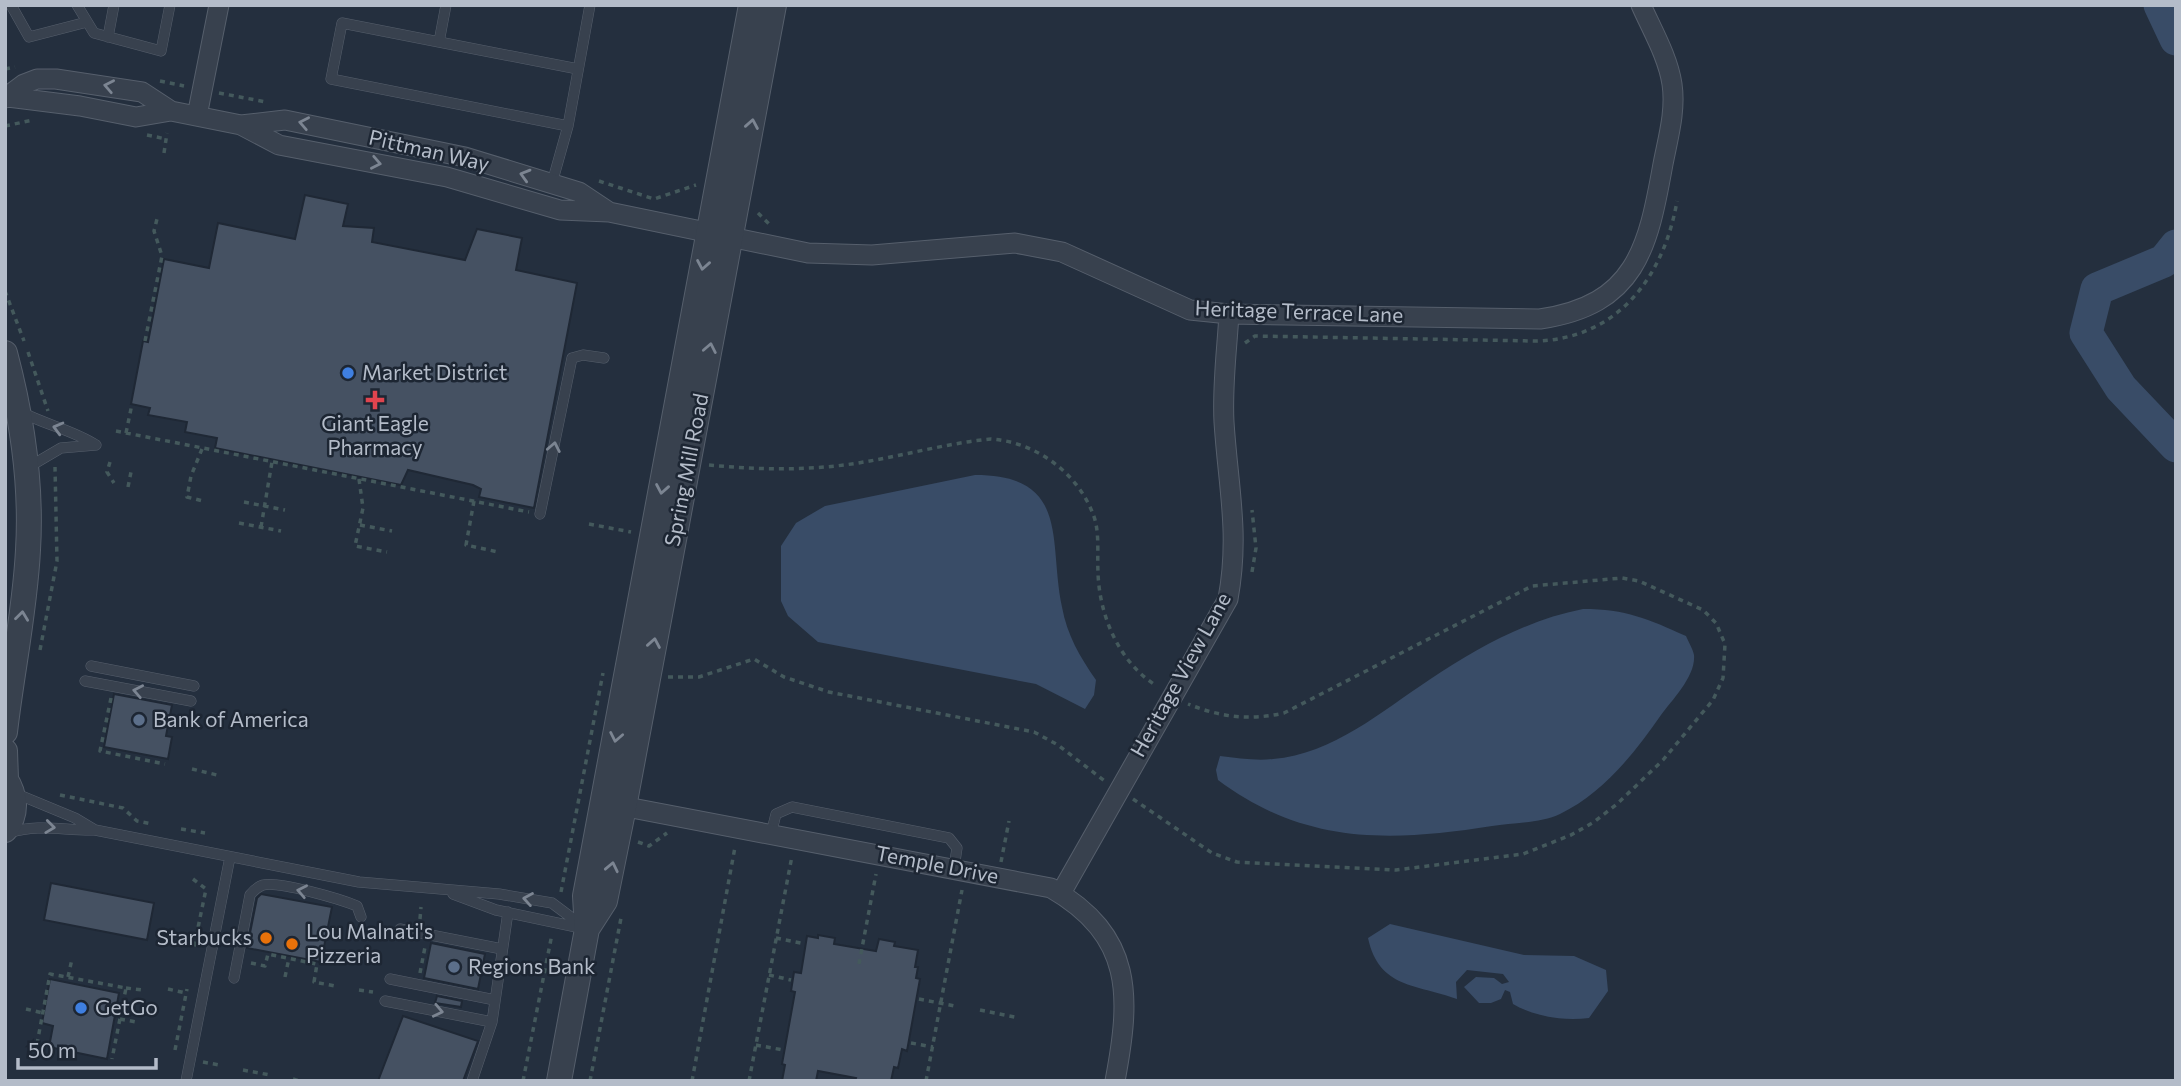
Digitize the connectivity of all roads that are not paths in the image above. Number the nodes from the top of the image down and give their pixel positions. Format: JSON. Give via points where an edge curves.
{"nodes":[{"id":1,"x":11,"y":5,"type":"edge"},
{"id":2,"x":77,"y":5,"type":"edge"},
{"id":3,"x":114,"y":5,"type":"edge"},
{"id":4,"x":170,"y":5,"type":"edge"},
{"id":5,"x":219,"y":5,"type":"edge"},
{"id":6,"x":446,"y":5,"type":"edge"},
{"id":7,"x":590,"y":5,"type":"edge"},
{"id":8,"x":751,"y":5,"type":"edge"},
{"id":9,"x":774,"y":5,"type":"edge"},
{"id":10,"x":1641,"y":5,"type":"edge"},
{"id":11,"x":88,"y":22,"type":"junction"},
{"id":12,"x":108,"y":37,"type":"junction"},
{"id":13,"x":439,"y":42,"type":"junction"},
{"id":14,"x":578,"y":69,"type":"junction"},
{"id":15,"x":7,"y":98,"type":"edge"},
{"id":16,"x":197,"y":116,"type":"junction"},
{"id":17,"x":241,"y":125,"type":"junction"},
{"id":18,"x":568,"y":126,"type":"junction"},
{"id":19,"x":552,"y":183,"type":"junction"},
{"id":20,"x":609,"y":212,"type":"junction"},
{"id":21,"x":720,"y":236,"type":"junction"},
{"id":22,"x":1229,"y":314,"type":"junction"},
{"id":23,"x":5,"y":353,"type":"edge"},
{"id":24,"x":604,"y":358,"type":"dead end"},
{"id":25,"x":18,"y":411,"type":"junction"},
{"id":26,"x":26,"y":469,"type":"junction"},
{"id":27,"x":537,"y":513,"type":"road end"},
{"id":28,"x":91,"y":666,"type":"dead end"},
{"id":29,"x":85,"y":681,"type":"dead end"},
{"id":30,"x":194,"y":686,"type":"dead end"},
{"id":31,"x":191,"y":701,"type":"dead end"},
{"id":32,"x":5,"y":732,"type":"edge"},
{"id":33,"x":5,"y":751,"type":"edge"},
{"id":34,"x":8,"y":783,"type":"edge"},
{"id":35,"x":613,"y":805,"type":"junction"},
{"id":36,"x":95,"y":830,"type":"junction"},
{"id":37,"x":5,"y":832,"type":"edge"},
{"id":38,"x":771,"y":834,"type":"junction"},
{"id":39,"x":230,"y":857,"type":"junction"},
{"id":40,"x":952,"y":877,"type":"junction"},
{"id":41,"x":443,"y":891,"type":"junction"},
{"id":42,"x":1061,"y":893,"type":"junction"},
{"id":43,"x":509,"y":912,"type":"junction"},
{"id":44,"x":361,"y":917,"type":"dead end"},
{"id":45,"x":400,"y":929,"type":"dead end"},
{"id":46,"x":587,"y":929,"type":"junction"},
{"id":47,"x":502,"y":949,"type":"junction"},
{"id":48,"x":234,"y":978,"type":"dead end"},
{"id":49,"x":390,"y":979,"type":"dead end"},
{"id":50,"x":495,"y":1000,"type":"junction"},
{"id":51,"x":385,"y":1001,"type":"dead end"},
{"id":52,"x":492,"y":1022,"type":"junction"},
{"id":53,"x":186,"y":1081,"type":"edge"},
{"id":54,"x":472,"y":1081,"type":"edge"},
{"id":55,"x":559,"y":1081,"type":"edge"},
{"id":56,"x":1115,"y":1081,"type":"edge"}],
"edges":[{"from":1,"to":11,"type":"lane","via":[[29,37]]},
{"from":2,"to":11,"type":"lane"},
{"from":3,"to":12,"type":"lane"},
{"from":4,"to":12,"type":"lane","via":[[161,51]]},
{"from":5,"to":16,"type":"street"},
{"from":6,"to":13,"type":"lane"},
{"from":7,"to":14,"type":"lane"},
{"from":8,"to":21,"type":"street","name":"Spring Mill Road"},
{"from":21,"to":9,"type":"street","name":"Spring Mill Road","one_way":true},
{"from":10,"to":22,"type":"street","name":"Heritage Terrace Lane","via":[[1673,86],[1671,126],[1652,227],[1636,262],[1606,298],[1573,314],[1540,319]]},
{"from":11,"to":12,"type":"lane","via":[[94,33]]},
{"from":13,"to":14,"type":"lane"},
{"from":13,"to":18,"type":"lane","via":[[342,23],[331,79]]},
{"from":14,"to":18,"type":"lane"},
{"from":15,"to":16,"type":"street","name":"Pittman Way","via":[[136,117],[171,111]]},
{"from":16,"to":17,"type":"street","name":"Pittman Way"},
{"from":19,"to":17,"type":"street","name":"Pittman Way","one_way":true,"via":[[434,149],[285,120]]},
{"from":17,"to":20,"type":"street","name":"Pittman Way","one_way":true,"via":[[279,145],[447,177],[560,210]]},
{"from":18,"to":19,"type":"lane"},
{"from":19,"to":20,"type":"street","name":"Pittman Way","via":[[579,192]]},
{"from":20,"to":21,"type":"street","name":"Pittman Way"},
{"from":21,"to":22,"type":"street","name":"Heritage Terrace Lane","via":[[808,253],[851,256],[1015,243],[1062,252],[1190,310]]},
{"from":21,"to":35,"type":"street","name":"Spring Mill Road"},
{"from":22,"to":42,"type":"street","name":"Heritage View Lane","via":[[1224,419],[1236,531],[1228,599],[1180,699],[1126,794]]},
{"from":23,"to":25,"type":"street"},
{"from":27,"to":24,"type":"lane","one_way":true,"via":[[572,358]]},
{"from":25,"to":26,"type":"street"},
{"from":26,"to":25,"type":"lane","one_way":true,"via":[[61,448],[96,445]]},
{"from":32,"to":26,"type":"street","one_way":true,"via":[[26,575]]},
{"from":28,"to":30,"type":"lane"},
{"from":31,"to":29,"type":"lane","one_way":true},
{"from":33,"to":34,"type":"street"},
{"from":34,"to":36,"type":"lane"},
{"from":34,"to":37,"type":"street","via":[[13,815]]},
{"from":35,"to":38,"type":"street","name":"Temple Drive"},
{"from":35,"to":46,"type":"street","name":"Spring Mill Road","via":[[585,896]]},
{"from":37,"to":36,"type":"lane","one_way":true,"via":[[42,825]]},
{"from":36,"to":39,"type":"lane"},
{"from":38,"to":40,"type":"street","name":"Temple Drive"},
{"from":38,"to":40,"type":"lane","via":[[776,814],[792,807],[949,838],[957,848]]},
{"from":39,"to":41,"type":"lane","via":[[359,882]]},
{"from":39,"to":53,"type":"lane"},
{"from":40,"to":42,"type":"street","name":"Temple Drive","via":[[1028,882]]},
{"from":41,"to":43,"type":"lane"},
{"from":46,"to":41,"type":"lane","one_way":true,"via":[[552,903]]},
{"from":42,"to":56,"type":"street","name":"Temple Drive","via":[[1091,915],[1104,932],[1122,975],[1124,1027]]},
{"from":43,"to":46,"type":"lane"},
{"from":43,"to":47,"type":"lane"},
{"from":44,"to":48,"type":"lane","one_way":true,"via":[[357,906],[336,898],[269,885],[257,888],[250,895]]},
{"from":45,"to":47,"type":"lane"},
{"from":46,"to":55,"type":"street","name":"Spring Mill Road"},
{"from":47,"to":50,"type":"lane"},
{"from":49,"to":50,"type":"lane"},
{"from":50,"to":52,"type":"lane"},
{"from":51,"to":52,"type":"lane","one_way":true},
{"from":52,"to":54,"type":"lane"}]}
